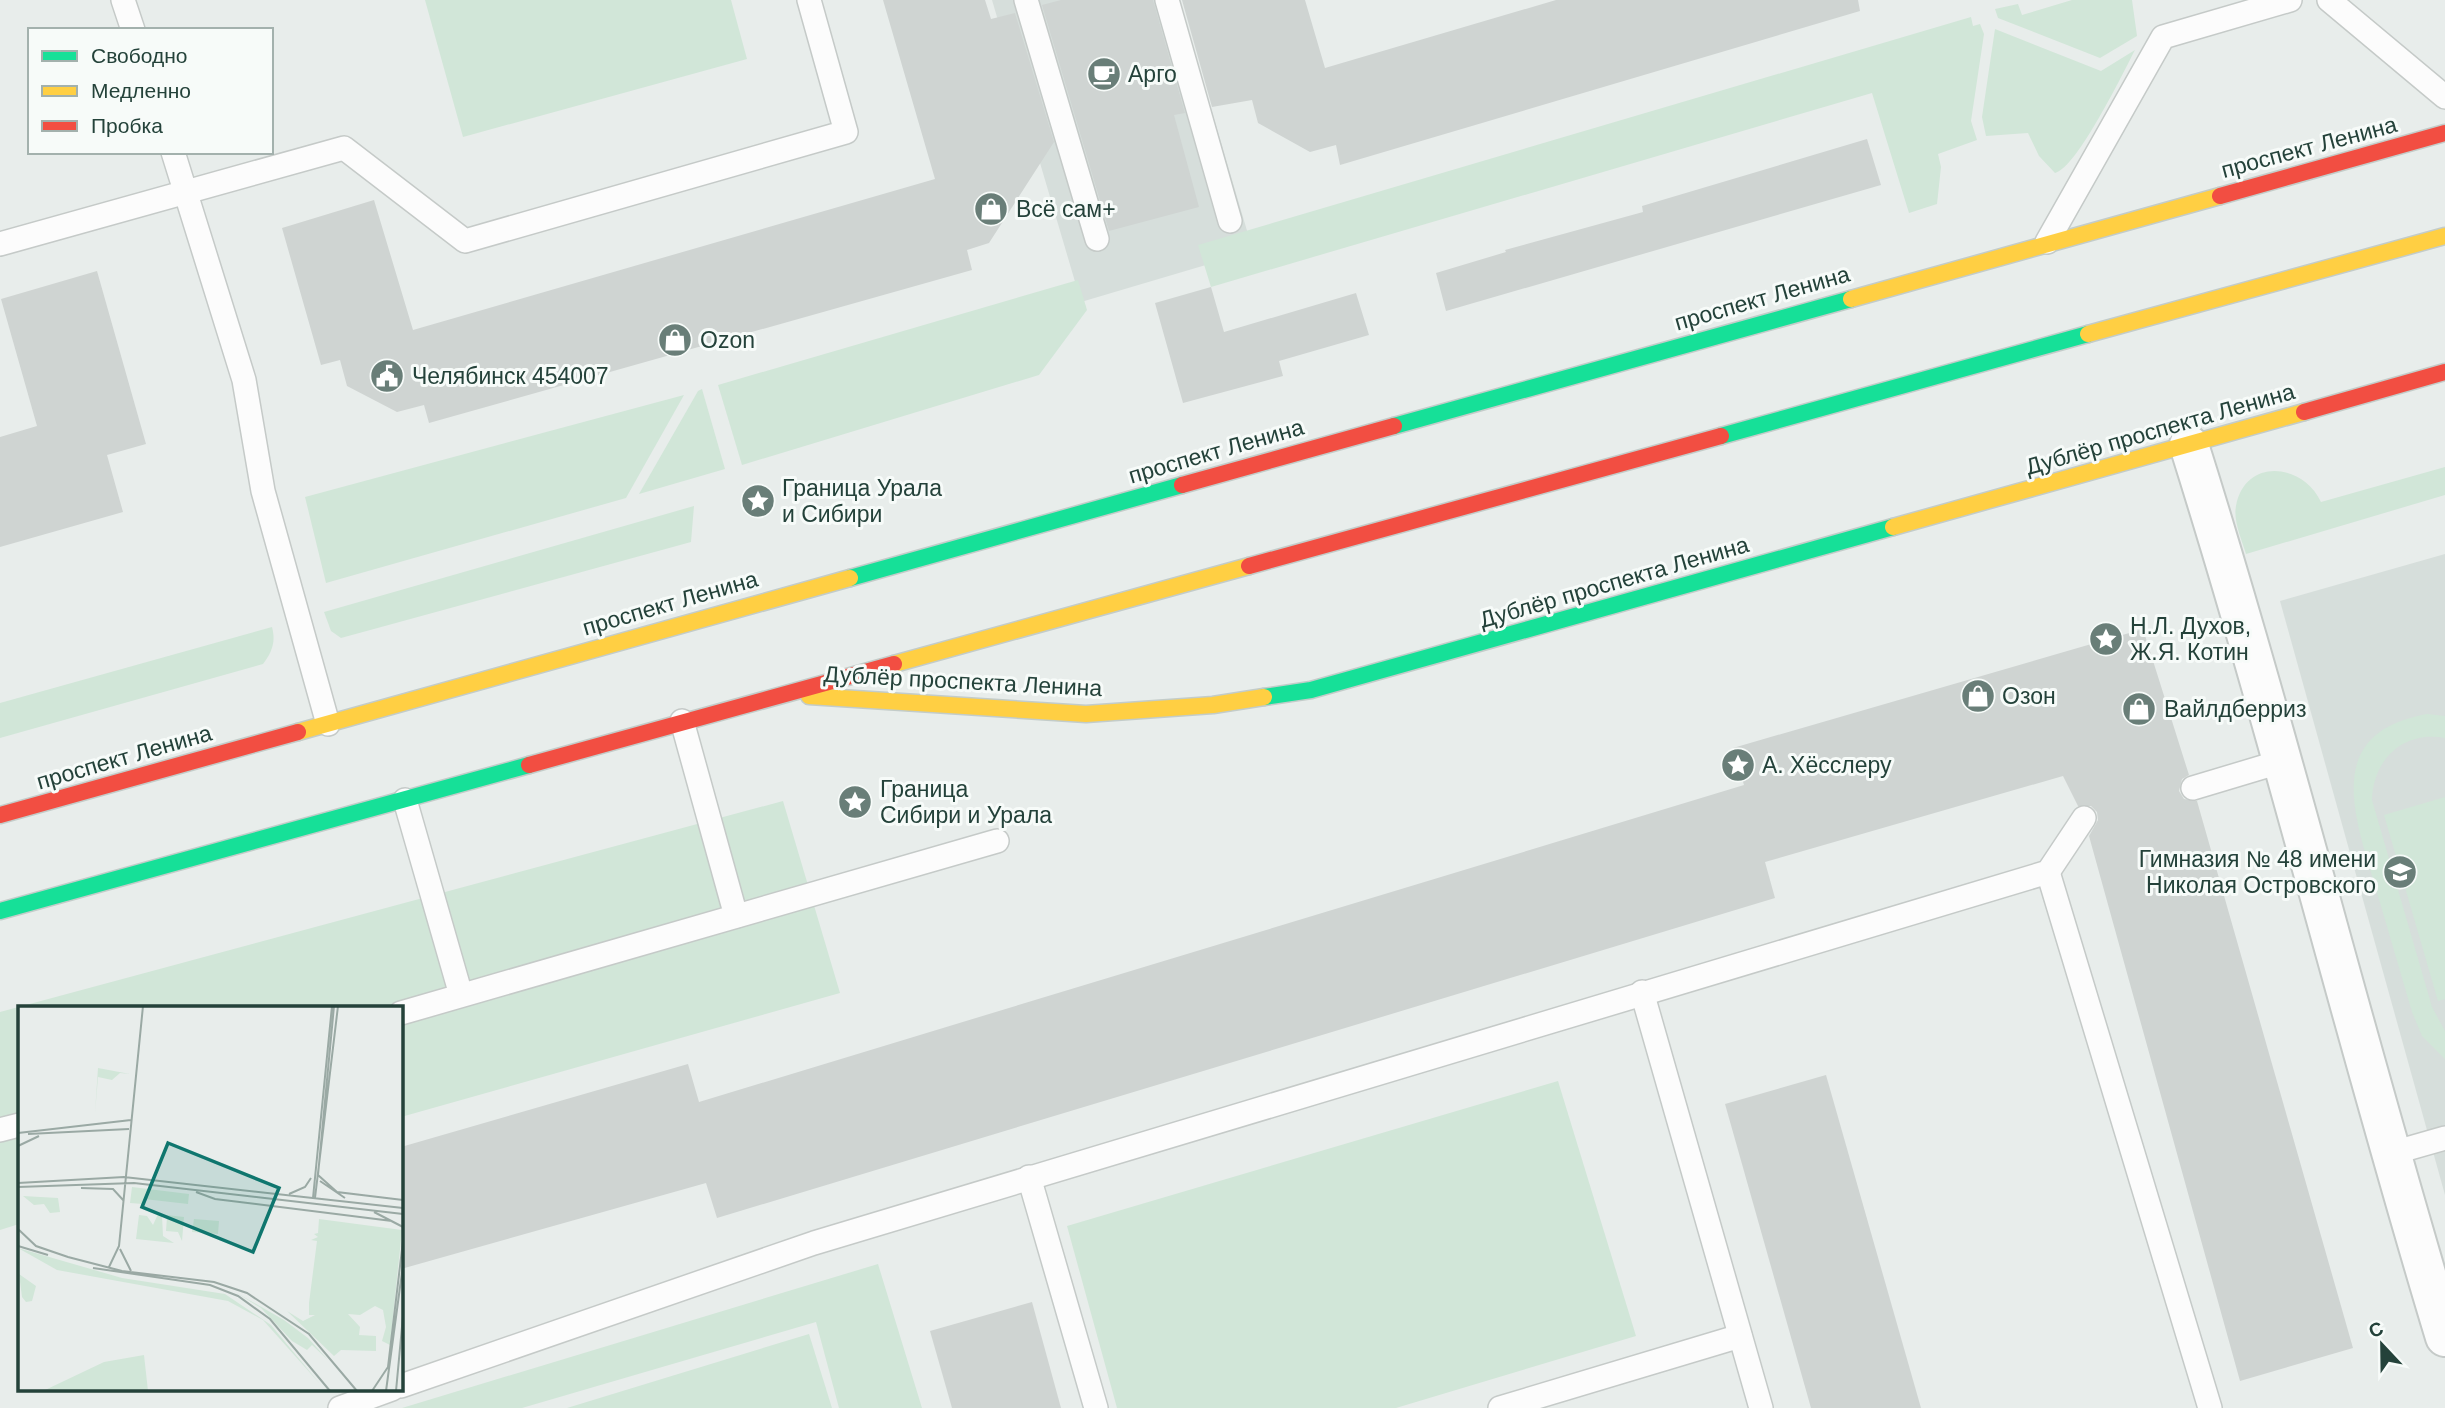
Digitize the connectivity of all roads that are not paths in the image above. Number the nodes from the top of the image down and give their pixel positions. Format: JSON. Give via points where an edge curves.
{"nodes":[{"id":1,"x":123,"y":0,"type":"edge"},
{"id":2,"x":809,"y":0,"type":"edge"},
{"id":3,"x":1026,"y":0,"type":"edge"},
{"id":4,"x":1167,"y":0,"type":"edge"},
{"id":5,"x":2290,"y":0,"type":"edge"},
{"id":6,"x":2329,"y":0,"type":"edge"},
{"id":7,"x":132,"y":28,"type":"edge"},
{"id":8,"x":2445,"y":97,"type":"edge"},
{"id":9,"x":2445,"y":132,"type":"edge"},
{"id":10,"x":174,"y":154,"type":"edge"},
{"id":11,"x":186,"y":192,"type":"junction"},
{"id":12,"x":1230,"y":221,"type":"dead end"},
{"id":13,"x":2445,"y":236,"type":"edge"},
{"id":14,"x":1097,"y":239,"type":"dead end"},
{"id":15,"x":2047,"y":242,"type":"junction"},
{"id":16,"x":0,"y":244,"type":"edge"},
{"id":17,"x":2445,"y":372,"type":"edge"},
{"id":18,"x":2189,"y":445,"type":"junction"},
{"id":19,"x":778,"y":694,"type":"junction"},
{"id":20,"x":682,"y":721,"type":"junction"},
{"id":21,"x":328,"y":724,"type":"junction"},
{"id":22,"x":2283,"y":761,"type":"junction"},
{"id":23,"x":2193,"y":788,"type":"dead end"},
{"id":24,"x":405,"y":800,"type":"junction"},
{"id":25,"x":0,"y":815,"type":"edge"},
{"id":26,"x":2084,"y":818,"type":"dead end"},
{"id":27,"x":997,"y":841,"type":"dead end"},
{"id":28,"x":2048,"y":872,"type":"junction"},
{"id":29,"x":0,"y":911,"type":"edge"},
{"id":30,"x":736,"y":916,"type":"junction"},
{"id":31,"x":1642,"y":992,"type":"junction"},
{"id":32,"x":461,"y":995,"type":"junction"},
{"id":33,"x":402,"y":1013,"type":"edge"},
{"id":34,"x":18,"y":1125,"type":"edge"},
{"id":35,"x":0,"y":1130,"type":"edge"},
{"id":36,"x":2445,"y":1138,"type":"edge"},
{"id":37,"x":2389,"y":1154,"type":"junction"},
{"id":38,"x":1029,"y":1177,"type":"junction"},
{"id":39,"x":1740,"y":1336,"type":"junction"},
{"id":40,"x":2445,"y":1337,"type":"edge"},
{"id":41,"x":402,"y":1386,"type":"edge"},
{"id":42,"x":389,"y":1390,"type":"edge"},
{"id":43,"x":340,"y":1408,"type":"edge"},
{"id":44,"x":1096,"y":1408,"type":"edge"},
{"id":45,"x":1500,"y":1408,"type":"edge"},
{"id":46,"x":1761,"y":1408,"type":"edge"},
{"id":47,"x":2210,"y":1408,"type":"edge"}],
"edges":[{"from":1,"to":7,"type":"lane"},
{"from":2,"to":11,"type":"lane","via":[[846,132],[465,241],[344,148]]},
{"from":3,"to":14,"type":"lane"},
{"from":4,"to":12,"type":"lane"},
{"from":5,"to":15,"type":"lane","via":[[2163,37]]},
{"from":6,"to":8,"type":"lane"},
{"from":9,"to":15,"type":"main road","name":"проспект Ленина"},
{"from":10,"to":11,"type":"lane"},
{"from":11,"to":16,"type":"lane"},
{"from":11,"to":21,"type":"lane","via":[[244,380],[263,491]]},
{"from":13,"to":19,"type":"main road"},
{"from":15,"to":21,"type":"main road","name":"проспект Ленина"},
{"from":17,"to":18,"type":"main road","name":"Дублёр проспекта Ленина"},
{"from":18,"to":19,"type":"main road","name":"Дублёр проспекта Ленина","via":[[1311,690],[1213,705],[1086,714]]},
{"from":18,"to":22,"type":"street"},
{"from":19,"to":20,"type":"main road"},
{"from":20,"to":24,"type":"main road"},
{"from":20,"to":30,"type":"lane"},
{"from":21,"to":25,"type":"main road","name":"проспект Ленина"},
{"from":22,"to":23,"type":"lane"},
{"from":22,"to":37,"type":"street"},
{"from":24,"to":29,"type":"main road"},
{"from":24,"to":32,"type":"lane"},
{"from":26,"to":28,"type":"lane"},
{"from":27,"to":30,"type":"lane"},
{"from":28,"to":31,"type":"lane"},
{"from":28,"to":47,"type":"lane"},
{"from":30,"to":32,"type":"lane"},
{"from":31,"to":38,"type":"lane"},
{"from":31,"to":39,"type":"lane"},
{"from":32,"to":33,"type":"lane"},
{"from":34,"to":35,"type":"lane"},
{"from":36,"to":37,"type":"lane"},
{"from":37,"to":40,"type":"street"},
{"from":38,"to":41,"type":"lane","via":[[814,1243]]},
{"from":38,"to":44,"type":"lane"},
{"from":39,"to":45,"type":"lane"},
{"from":39,"to":46,"type":"lane"},
{"from":42,"to":43,"type":"lane"}]}
